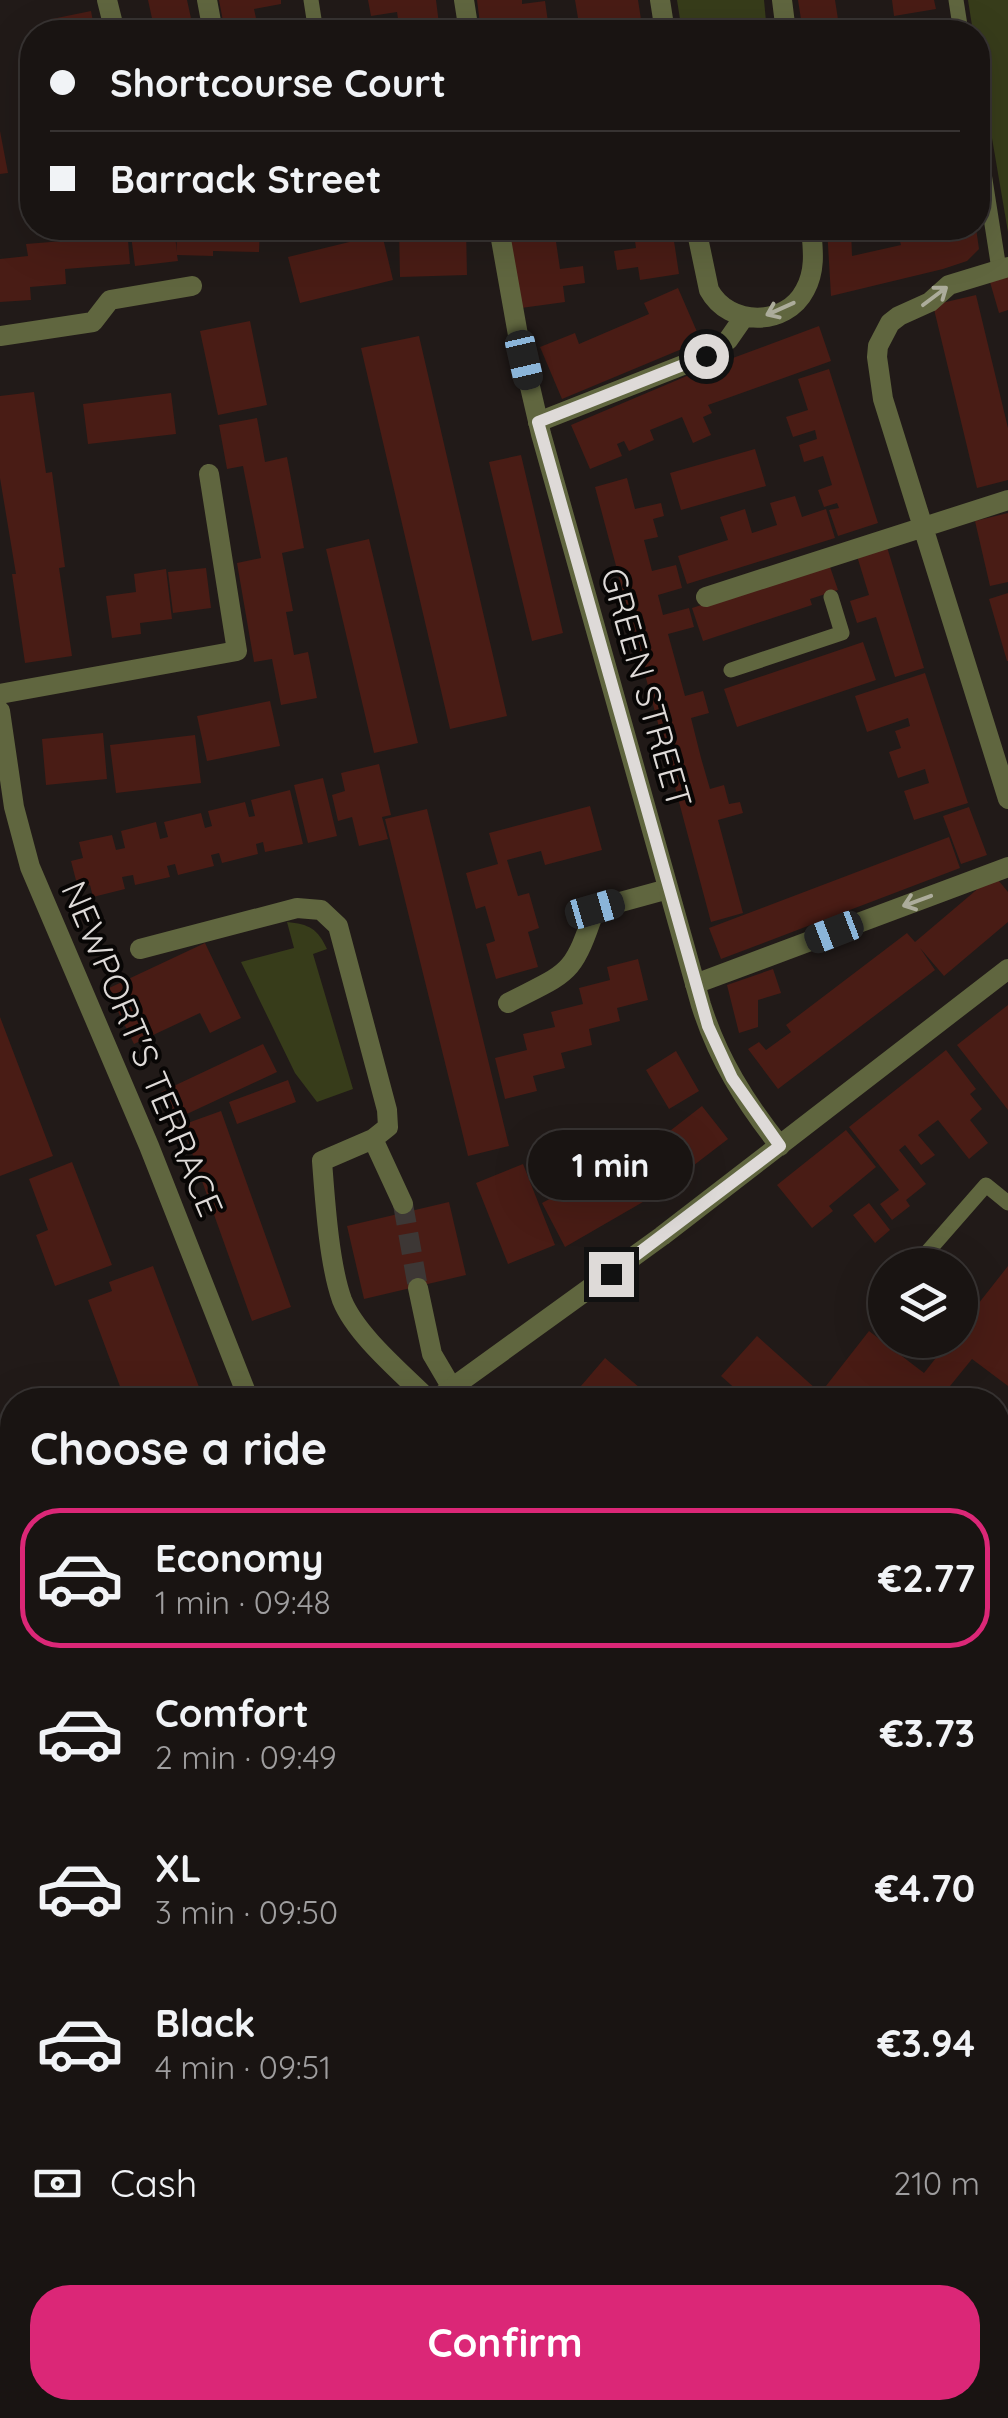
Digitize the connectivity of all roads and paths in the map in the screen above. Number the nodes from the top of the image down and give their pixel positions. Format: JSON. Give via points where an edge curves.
{"nodes":[{"id":1,"x":990,"y":198,"type":"edge"},
{"id":2,"x":501,"y":240,"type":"edge"},
{"id":3,"x":698,"y":240,"type":"edge"},
{"id":4,"x":812,"y":240,"type":"edge"},
{"id":5,"x":1003,"y":268,"type":"edge"},
{"id":6,"x":192,"y":286,"type":"dead end"},
{"id":7,"x":744,"y":317,"type":"junction"},
{"id":8,"x":0,"y":336,"type":"edge"},
{"id":9,"x":538,"y":422,"type":"junction"},
{"id":10,"x":209,"y":474,"type":"dead end"},
{"id":11,"x":1008,"y":500,"type":"edge"},
{"id":12,"x":922,"y":528,"type":"junction"},
{"id":13,"x":706,"y":597,"type":"dead end"},
{"id":14,"x":830,"y":597,"type":"dead end"},
{"id":15,"x":731,"y":670,"type":"dead end"},
{"id":16,"x":0,"y":694,"type":"edge"},
{"id":17,"x":0,"y":714,"type":"edge"},
{"id":18,"x":1008,"y":799,"type":"edge"},
{"id":19,"x":1008,"y":867,"type":"edge"},
{"id":20,"x":668,"y":889,"type":"junction"},
{"id":21,"x":140,"y":949,"type":"dead end"},
{"id":22,"x":1008,"y":969,"type":"edge"},
{"id":23,"x":695,"y":984,"type":"junction"},
{"id":24,"x":508,"y":1003,"type":"dead end"},
{"id":25,"x":373,"y":1139,"type":"junction"},
{"id":26,"x":780,"y":1146,"type":"junction"},
{"id":27,"x":403,"y":1204,"type":"tunnel mouth"},
{"id":28,"x":1008,"y":1204,"type":"edge"},
{"id":29,"x":931,"y":1248,"type":"edge"},
{"id":30,"x":418,"y":1288,"type":"tunnel mouth"},
{"id":31,"x":244,"y":1388,"type":"edge"},
{"id":32,"x":429,"y":1388,"type":"edge"},
{"id":33,"x":437,"y":1388,"type":"edge"},
{"id":34,"x":449,"y":1388,"type":"edge"}],
"edges":[{"from":1,"to":5,"type":"lane"},
{"from":2,"to":9,"type":"street","name":"GREEN STREET"},
{"from":3,"to":7,"type":"street","via":[[708,290],[729,313]]},
{"from":4,"to":7,"type":"street","one_way":true,"via":[[813,268],[803,294],[781,312]]},
{"from":12,"to":5,"type":"street","one_way":true,"via":[[878,382],[878,346],[898,316],[950,285]]},
{"from":6,"to":8,"type":"street","via":[[110,300],[92,322]]},
{"from":7,"to":9,"type":"street","via":[[706,356]]},
{"from":9,"to":20,"type":"street","name":"GREEN STREET"},
{"from":10,"to":16,"type":"street","via":[[237,650]]},
{"from":11,"to":12,"type":"street"},
{"from":12,"to":13,"type":"street"},
{"from":12,"to":18,"type":"street"},
{"from":14,"to":15,"type":"lane","via":[[842,633]]},
{"from":17,"to":31,"type":"street","name":"NEWPORT'S TERRACE","via":[[30,867]]},
{"from":19,"to":23,"type":"street","one_way":true},
{"from":20,"to":23,"type":"street","name":"GREEN STREET"},
{"from":20,"to":24,"type":"street","via":[[595,909],[567,972]]},
{"from":21,"to":25,"type":"street","via":[[297,908],[321,910],[338,926],[387,1110],[388,1127]]},
{"from":22,"to":26,"type":"street"},
{"from":23,"to":26,"type":"street","name":"GREEN STREET","via":[[722,1060]]},
{"from":25,"to":27,"type":"street"},
{"from":25,"to":32,"type":"street","via":[[322,1161],[342,1300],[361,1329]]},
{"from":26,"to":34,"type":"street"},
{"from":28,"to":29,"type":"lane","via":[[986,1185]]},
{"from":30,"to":33,"type":"street"}]}
